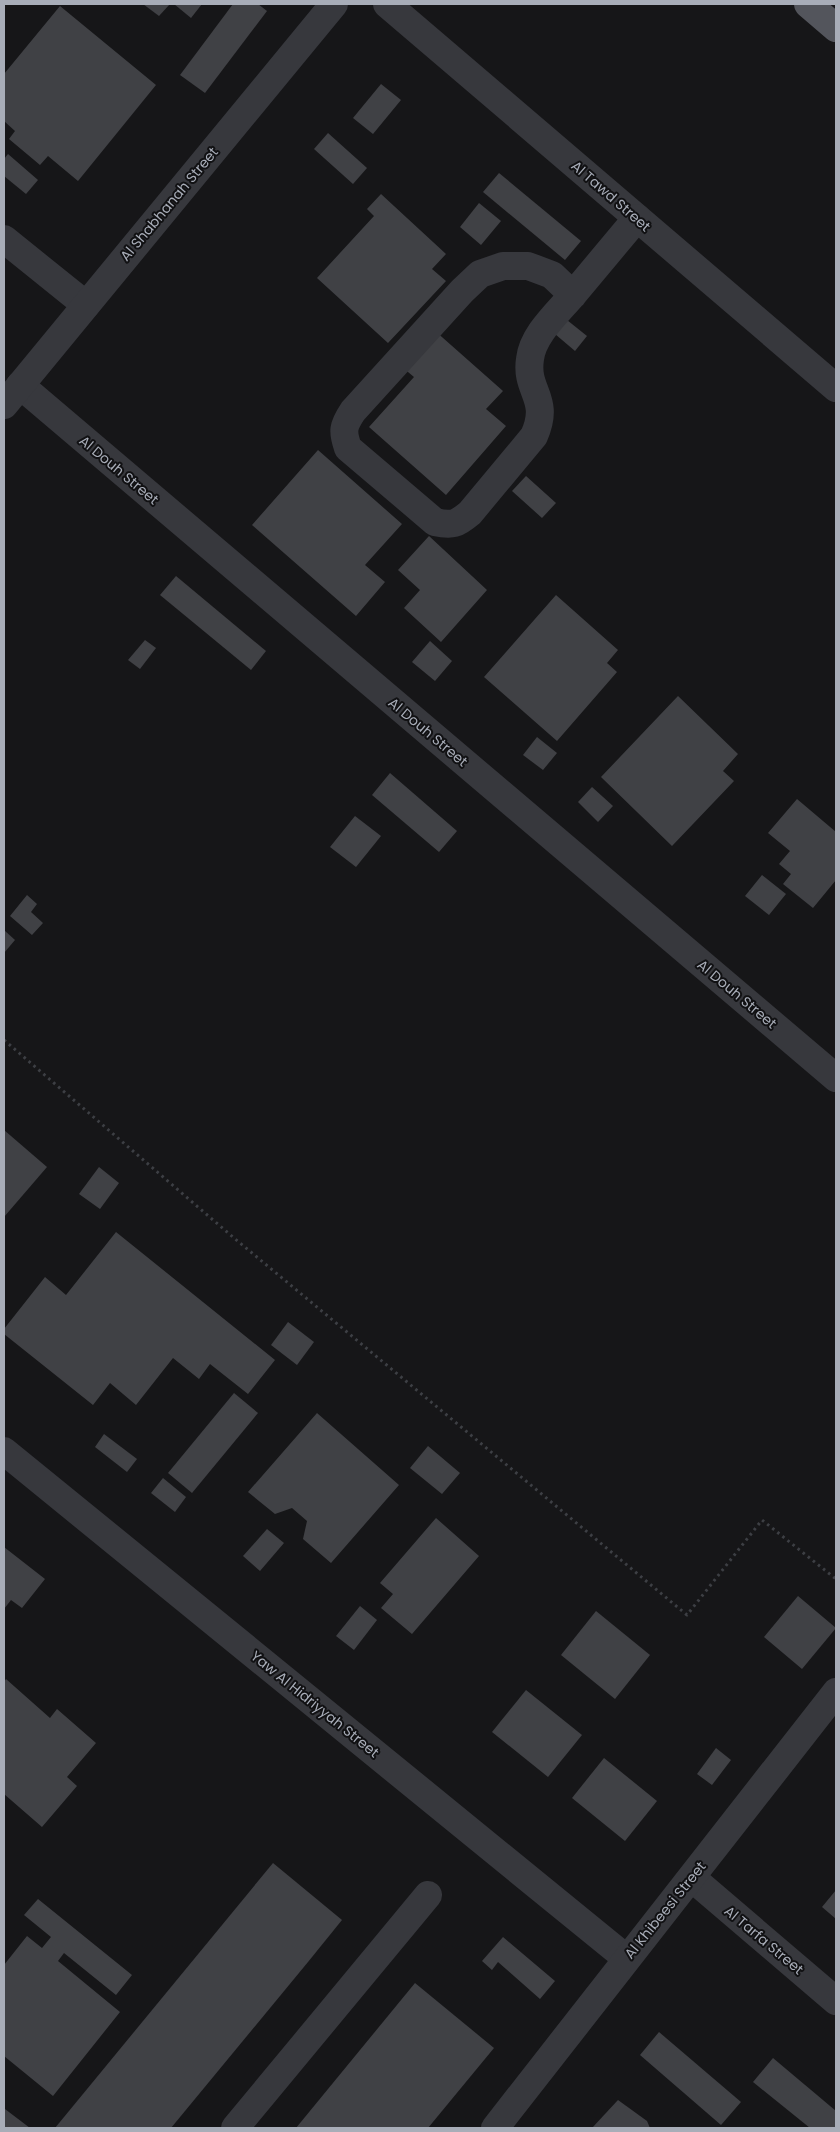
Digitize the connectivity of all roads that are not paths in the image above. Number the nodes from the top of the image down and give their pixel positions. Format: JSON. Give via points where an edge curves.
{"nodes":[{"id":1,"x":334,"y":4,"type":"edge"},
{"id":2,"x":387,"y":4,"type":"edge"},
{"id":3,"x":791,"y":4,"type":"edge"},
{"id":4,"x":822,"y":16,"type":"edge"},
{"id":5,"x":637,"y":218,"type":"junction"},
{"id":6,"x":4,"y":239,"type":"edge"},
{"id":7,"x":573,"y":295,"type":"junction"},
{"id":8,"x":86,"y":305,"type":"junction"},
{"id":9,"x":836,"y":388,"type":"edge"},
{"id":10,"x":12,"y":395,"type":"edge"},
{"id":11,"x":836,"y":1078,"type":"edge"},
{"id":12,"x":4,"y":1451,"type":"edge"},
{"id":13,"x":836,"y":1692,"type":"edge"},
{"id":14,"x":692,"y":1878,"type":"junction"},
{"id":15,"x":428,"y":1895,"type":"dead end"},
{"id":16,"x":626,"y":1958,"type":"junction"},
{"id":17,"x":836,"y":2001,"type":"edge"},
{"id":18,"x":236,"y":2128,"type":"edge"},
{"id":19,"x":495,"y":2128,"type":"edge"}],
"edges":[{"from":1,"to":8,"type":"street","name":"Al Shabhanah Street"},
{"from":2,"to":5,"type":"street","name":"Al Tawd Street"},
{"from":3,"to":4,"type":"street"},
{"from":5,"to":7,"type":"street"},
{"from":5,"to":9,"type":"street","name":"Al Tawd Street"},
{"from":6,"to":8,"type":"street"},
{"from":7,"to":7,"type":"street","via":[[539,335],[530,358],[531,382],[541,414],[534,436],[460,521],[447,525],[435,522],[348,448],[344,435],[346,422],[353,411],[480,274],[503,266],[528,266],[552,275]]},
{"from":8,"to":10,"type":"street","name":"Al Shabhanah Street"},
{"from":10,"to":11,"type":"street","name":"Al Douh Street"},
{"from":12,"to":16,"type":"street","name":"Yaw Al Hidriyyah Street"},
{"from":13,"to":14,"type":"street","name":"Al Khibeesi Street"},
{"from":14,"to":16,"type":"street","name":"Al Khibeesi Street"},
{"from":14,"to":17,"type":"street","name":"Al Tarfa Street"},
{"from":15,"to":18,"type":"street"},
{"from":16,"to":19,"type":"street","name":"Al Khibeesi Street"}]}
